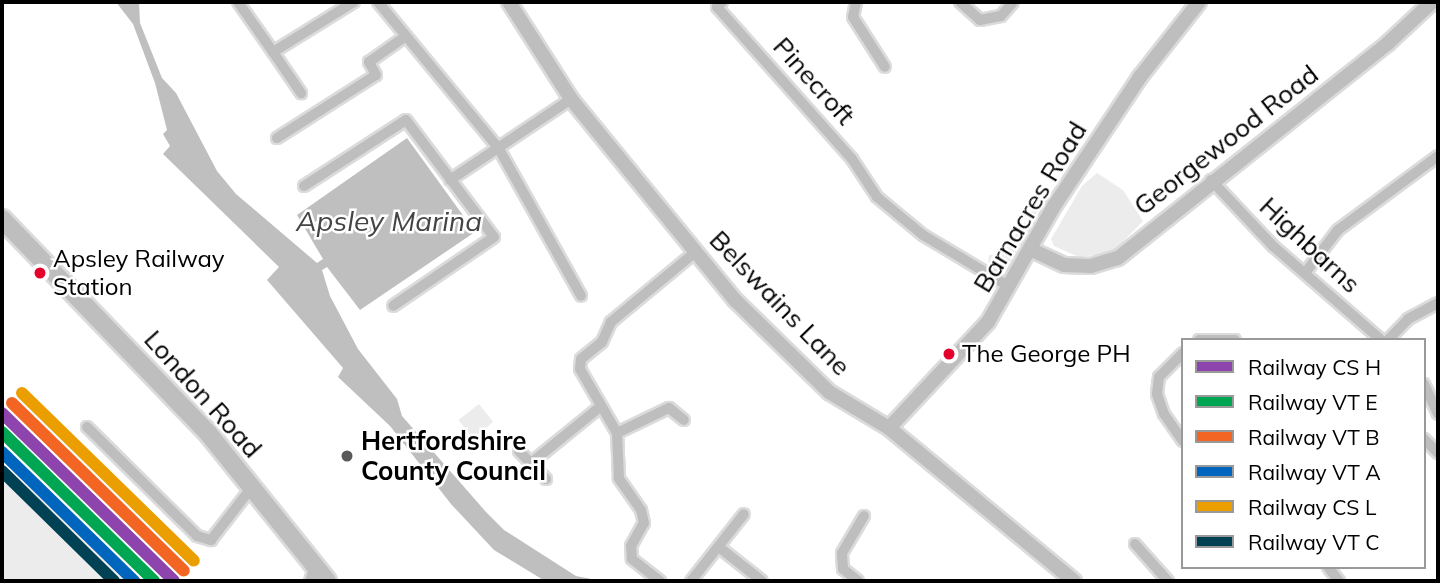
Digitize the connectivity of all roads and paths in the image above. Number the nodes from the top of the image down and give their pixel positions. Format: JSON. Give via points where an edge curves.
{"nodes":[{"id":1,"x":238,"y":2,"type":"edge"},
{"id":2,"x":354,"y":2,"type":"edge"},
{"id":3,"x":379,"y":2,"type":"edge"},
{"id":4,"x":509,"y":2,"type":"edge"},
{"id":5,"x":722,"y":2,"type":"edge"},
{"id":6,"x":856,"y":2,"type":"edge"},
{"id":7,"x":960,"y":2,"type":"edge"},
{"id":8,"x":1013,"y":2,"type":"edge"},
{"id":9,"x":1199,"y":2,"type":"edge"},
{"id":10,"x":1433,"y":2,"type":"edge"},
{"id":11,"x":406,"y":36,"type":"junction"},
{"id":12,"x":272,"y":52,"type":"junction"},
{"id":13,"x":886,"y":67,"type":"dead end"},
{"id":14,"x":300,"y":93,"type":"dead end"},
{"id":15,"x":571,"y":99,"type":"junction"},
{"id":16,"x":277,"y":138,"type":"dead end"},
{"id":17,"x":499,"y":149,"type":"junction"},
{"id":18,"x":1438,"y":156,"type":"edge"},
{"id":19,"x":450,"y":180,"type":"junction"},
{"id":20,"x":1211,"y":180,"type":"junction"},
{"id":21,"x":304,"y":186,"type":"dead end"},
{"id":22,"x":2,"y":219,"type":"edge"},
{"id":23,"x":1032,"y":250,"type":"junction"},
{"id":24,"x":694,"y":253,"type":"junction"},
{"id":25,"x":1305,"y":273,"type":"junction"},
{"id":26,"x":1010,"y":287,"type":"junction"},
{"id":27,"x":581,"y":296,"type":"dead end"},
{"id":28,"x":1438,"y":303,"type":"edge"},
{"id":29,"x":393,"y":306,"type":"dead end"},
{"id":30,"x":1379,"y":338,"type":"edge"},
{"id":31,"x":1390,"y":338,"type":"edge"},
{"id":32,"x":1181,"y":355,"type":"edge"},
{"id":33,"x":1426,"y":388,"type":"edge"},
{"id":34,"x":600,"y":407,"type":"junction"},
{"id":35,"x":1438,"y":414,"type":"edge"},
{"id":36,"x":684,"y":420,"type":"dead end"},
{"id":37,"x":87,"y":427,"type":"dead end"},
{"id":38,"x":889,"y":428,"type":"junction"},
{"id":39,"x":617,"y":433,"type":"junction"},
{"id":40,"x":1181,"y":438,"type":"edge"},
{"id":41,"x":519,"y":451,"type":"dead end"},
{"id":42,"x":531,"y":463,"type":"junction"},
{"id":43,"x":547,"y":479,"type":"dead end"},
{"id":44,"x":252,"y":487,"type":"junction"},
{"id":45,"x":744,"y":514,"type":"dead end"},
{"id":46,"x":864,"y":516,"type":"dead end"},
{"id":47,"x":1135,"y":544,"type":"dead end"},
{"id":48,"x":720,"y":548,"type":"junction"},
{"id":49,"x":312,"y":574,"type":"edge"},
{"id":50,"x":327,"y":581,"type":"edge"},
{"id":51,"x":660,"y":581,"type":"edge"},
{"id":52,"x":691,"y":581,"type":"edge"},
{"id":53,"x":762,"y":581,"type":"edge"},
{"id":54,"x":858,"y":581,"type":"edge"},
{"id":55,"x":1074,"y":581,"type":"edge"},
{"id":56,"x":1168,"y":581,"type":"edge"}],
"edges":[{"from":1,"to":12,"type":"street"},
{"from":2,"to":12,"type":"street"},
{"from":3,"to":11,"type":"street"},
{"from":4,"to":15,"type":"street","name":"Belswains Lane"},
{"from":5,"to":26,"type":"street","name":"Pinecroft","via":[[717,7],[852,159],[877,197],[923,235]]},
{"from":6,"to":13,"type":"street","via":[[853,17]]},
{"from":7,"to":8,"type":"street","via":[[980,20],[1001,16]]},
{"from":9,"to":23,"type":"street","name":"Barnacres Road","via":[[1132,89],[1055,206]]},
{"from":10,"to":20,"type":"street","name":"Georgewood Road","via":[[1388,43]]},
{"from":11,"to":16,"type":"street","via":[[369,62],[376,75]]},
{"from":11,"to":17,"type":"street"},
{"from":12,"to":14,"type":"street"},
{"from":15,"to":17,"type":"street"},
{"from":15,"to":24,"type":"street","name":"Belswains Lane"},
{"from":17,"to":19,"type":"street"},
{"from":17,"to":27,"type":"street"},
{"from":18,"to":25,"type":"street","via":[[1338,230]]},
{"from":19,"to":21,"type":"street","via":[[406,120]]},
{"from":19,"to":29,"type":"street","via":[[494,237]]},
{"from":20,"to":23,"type":"street","name":"Georgewood Road","via":[[1118,258],[1091,266],[1064,265]]},
{"from":20,"to":25,"type":"street","name":"Highbarns"},
{"from":22,"to":44,"type":"main road","name":"London Road","via":[[177,400]]},
{"from":23,"to":26,"type":"street","name":"Barnacres Road"},
{"from":24,"to":34,"type":"street","via":[[611,322],[602,342],[581,359],[580,369]]},
{"from":24,"to":38,"type":"street","name":"Belswains Lane","via":[[829,392]]},
{"from":25,"to":30,"type":"street","name":"Highbarns"},
{"from":26,"to":38,"type":"street","name":"Barnacres Road","via":[[988,322]]},
{"from":28,"to":31,"type":"street","via":[[1408,319]]},
{"from":32,"to":40,"type":"street","via":[[1159,377],[1157,394]]},
{"from":33,"to":35,"type":"street"},
{"from":34,"to":39,"type":"street"},
{"from":34,"to":42,"type":"street"},
{"from":36,"to":39,"type":"street","via":[[669,408]]},
{"from":37,"to":44,"type":"street","via":[[197,536],[211,540]]},
{"from":38,"to":55,"type":"street","name":"Belswains Lane"},
{"from":39,"to":51,"type":"street","via":[[619,478],[641,510],[644,523],[631,546],[632,559]]},
{"from":41,"to":42,"type":"street"},
{"from":42,"to":43,"type":"street"},
{"from":44,"to":49,"type":"main road","name":"London Road"},
{"from":45,"to":48,"type":"street"},
{"from":46,"to":54,"type":"street","via":[[842,552],[844,569]]},
{"from":47,"to":56,"type":"street"},
{"from":48,"to":52,"type":"street"},
{"from":48,"to":53,"type":"street"},
{"from":49,"to":50,"type":"main road","name":"London Road"}]}
